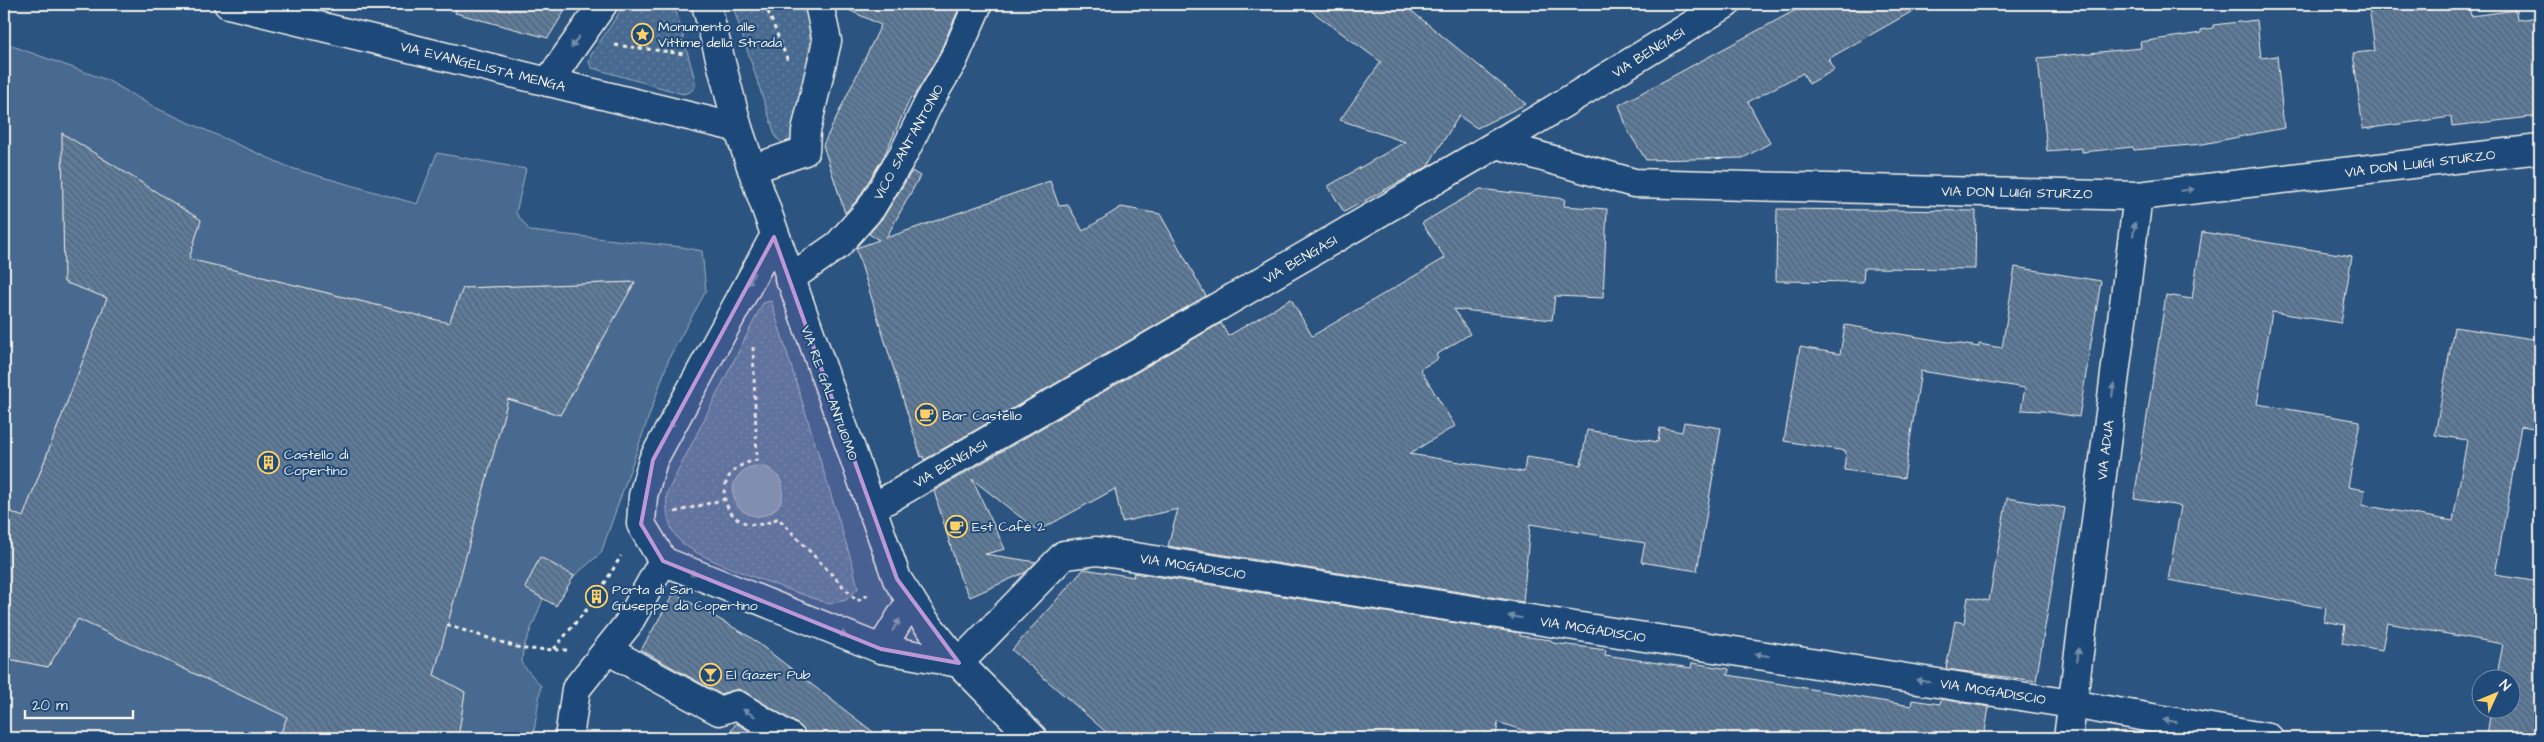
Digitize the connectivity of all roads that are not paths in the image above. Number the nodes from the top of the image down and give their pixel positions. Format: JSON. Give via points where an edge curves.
{"nodes":[{"id":1,"x":228,"y":4,"type":"edge"},
{"id":2,"x":603,"y":4,"type":"edge"},
{"id":3,"x":706,"y":4,"type":"edge"},
{"id":4,"x":819,"y":4,"type":"edge"},
{"id":5,"x":978,"y":4,"type":"edge"},
{"id":6,"x":1726,"y":4,"type":"edge"},
{"id":7,"x":548,"y":82,"type":"junction"},
{"id":8,"x":738,"y":128,"type":"junction"},
{"id":9,"x":1497,"y":144,"type":"junction"},
{"id":10,"x":2540,"y":149,"type":"edge"},
{"id":11,"x":752,"y":169,"type":"junction"},
{"id":12,"x":2138,"y":196,"type":"junction"},
{"id":13,"x":774,"y":236,"type":"junction"},
{"id":14,"x":789,"y":279,"type":"junction"},
{"id":15,"x":871,"y":509,"type":"junction"},
{"id":16,"x":663,"y":561,"type":"junction"},
{"id":17,"x":904,"y":590,"type":"junction"},
{"id":18,"x":881,"y":649,"type":"junction"},
{"id":19,"x":607,"y":650,"type":"junction"},
{"id":20,"x":959,"y":663,"type":"junction"},
{"id":21,"x":2071,"y":704,"type":"junction"},
{"id":22,"x":569,"y":738,"type":"edge"},
{"id":23,"x":791,"y":738,"type":"edge"},
{"id":24,"x":1033,"y":738,"type":"edge"},
{"id":25,"x":2068,"y":738,"type":"edge"},
{"id":26,"x":2269,"y":738,"type":"edge"}],
"edges":[{"from":1,"to":7,"type":"street","name":"VIA EVANGELISTA MENGA"},
{"from":2,"to":7,"type":"street","one_way":true},
{"from":3,"to":8,"type":"street","name":"VIA RE GALANTUOMO"},
{"from":4,"to":11,"type":"street","via":[[827,41],[806,131],[805,151]]},
{"from":5,"to":14,"type":"street","name":"VICO SANT'ANTONIO","via":[[953,62],[871,208],[838,245]]},
{"from":6,"to":9,"type":"street","name":"VIA BENGASI"},
{"from":7,"to":8,"type":"street","name":"VIA EVANGELISTA MENGA"},
{"from":8,"to":11,"type":"street","name":"VIA RE GALANTUOMO"},
{"from":9,"to":12,"type":"street","name":"VIA DON LUIGI STURZO","via":[[1634,183]]},
{"from":9,"to":15,"type":"street","name":"VIA BENGASI"},
{"from":12,"to":10,"type":"street","name":"VIA DON LUIGI STURZO","one_way":true},
{"from":11,"to":13,"type":"street","name":"VIA RE GALANTUOMO"},
{"from":21,"to":12,"type":"street","name":"VIA ADUA","one_way":true},
{"from":13,"to":14,"type":"street","name":"VIA RE GALANTUOMO"},
{"from":13,"to":16,"type":"street","one_way":true,"via":[[653,460],[643,496],[641,524]]},
{"from":14,"to":15,"type":"street","name":"VIA RE GALANTUOMO"},
{"from":15,"to":17,"type":"street","name":"VIA RE GALANTUOMO"},
{"from":16,"to":18,"type":"street","one_way":true},
{"from":16,"to":19,"type":"street","via":[[628,624]]},
{"from":18,"to":17,"type":"street","one_way":true},
{"from":17,"to":20,"type":"street","name":"VIA RE GALANTUOMO"},
{"from":18,"to":20,"type":"street"},
{"from":19,"to":22,"type":"street","via":[[576,689]]},
{"from":23,"to":19,"type":"street","one_way":true,"via":[[737,706],[719,712]]},
{"from":21,"to":20,"type":"street","name":"VIA MOGADISCIO","one_way":true,"via":[[1097,551],[1064,555]]},
{"from":20,"to":24,"type":"street","name":"VIA RE GALANTUOMO"},
{"from":21,"to":25,"type":"street","name":"VIA ADUA"},
{"from":26,"to":21,"type":"street","name":"VIA MOGADISCIO","one_way":true}]}
